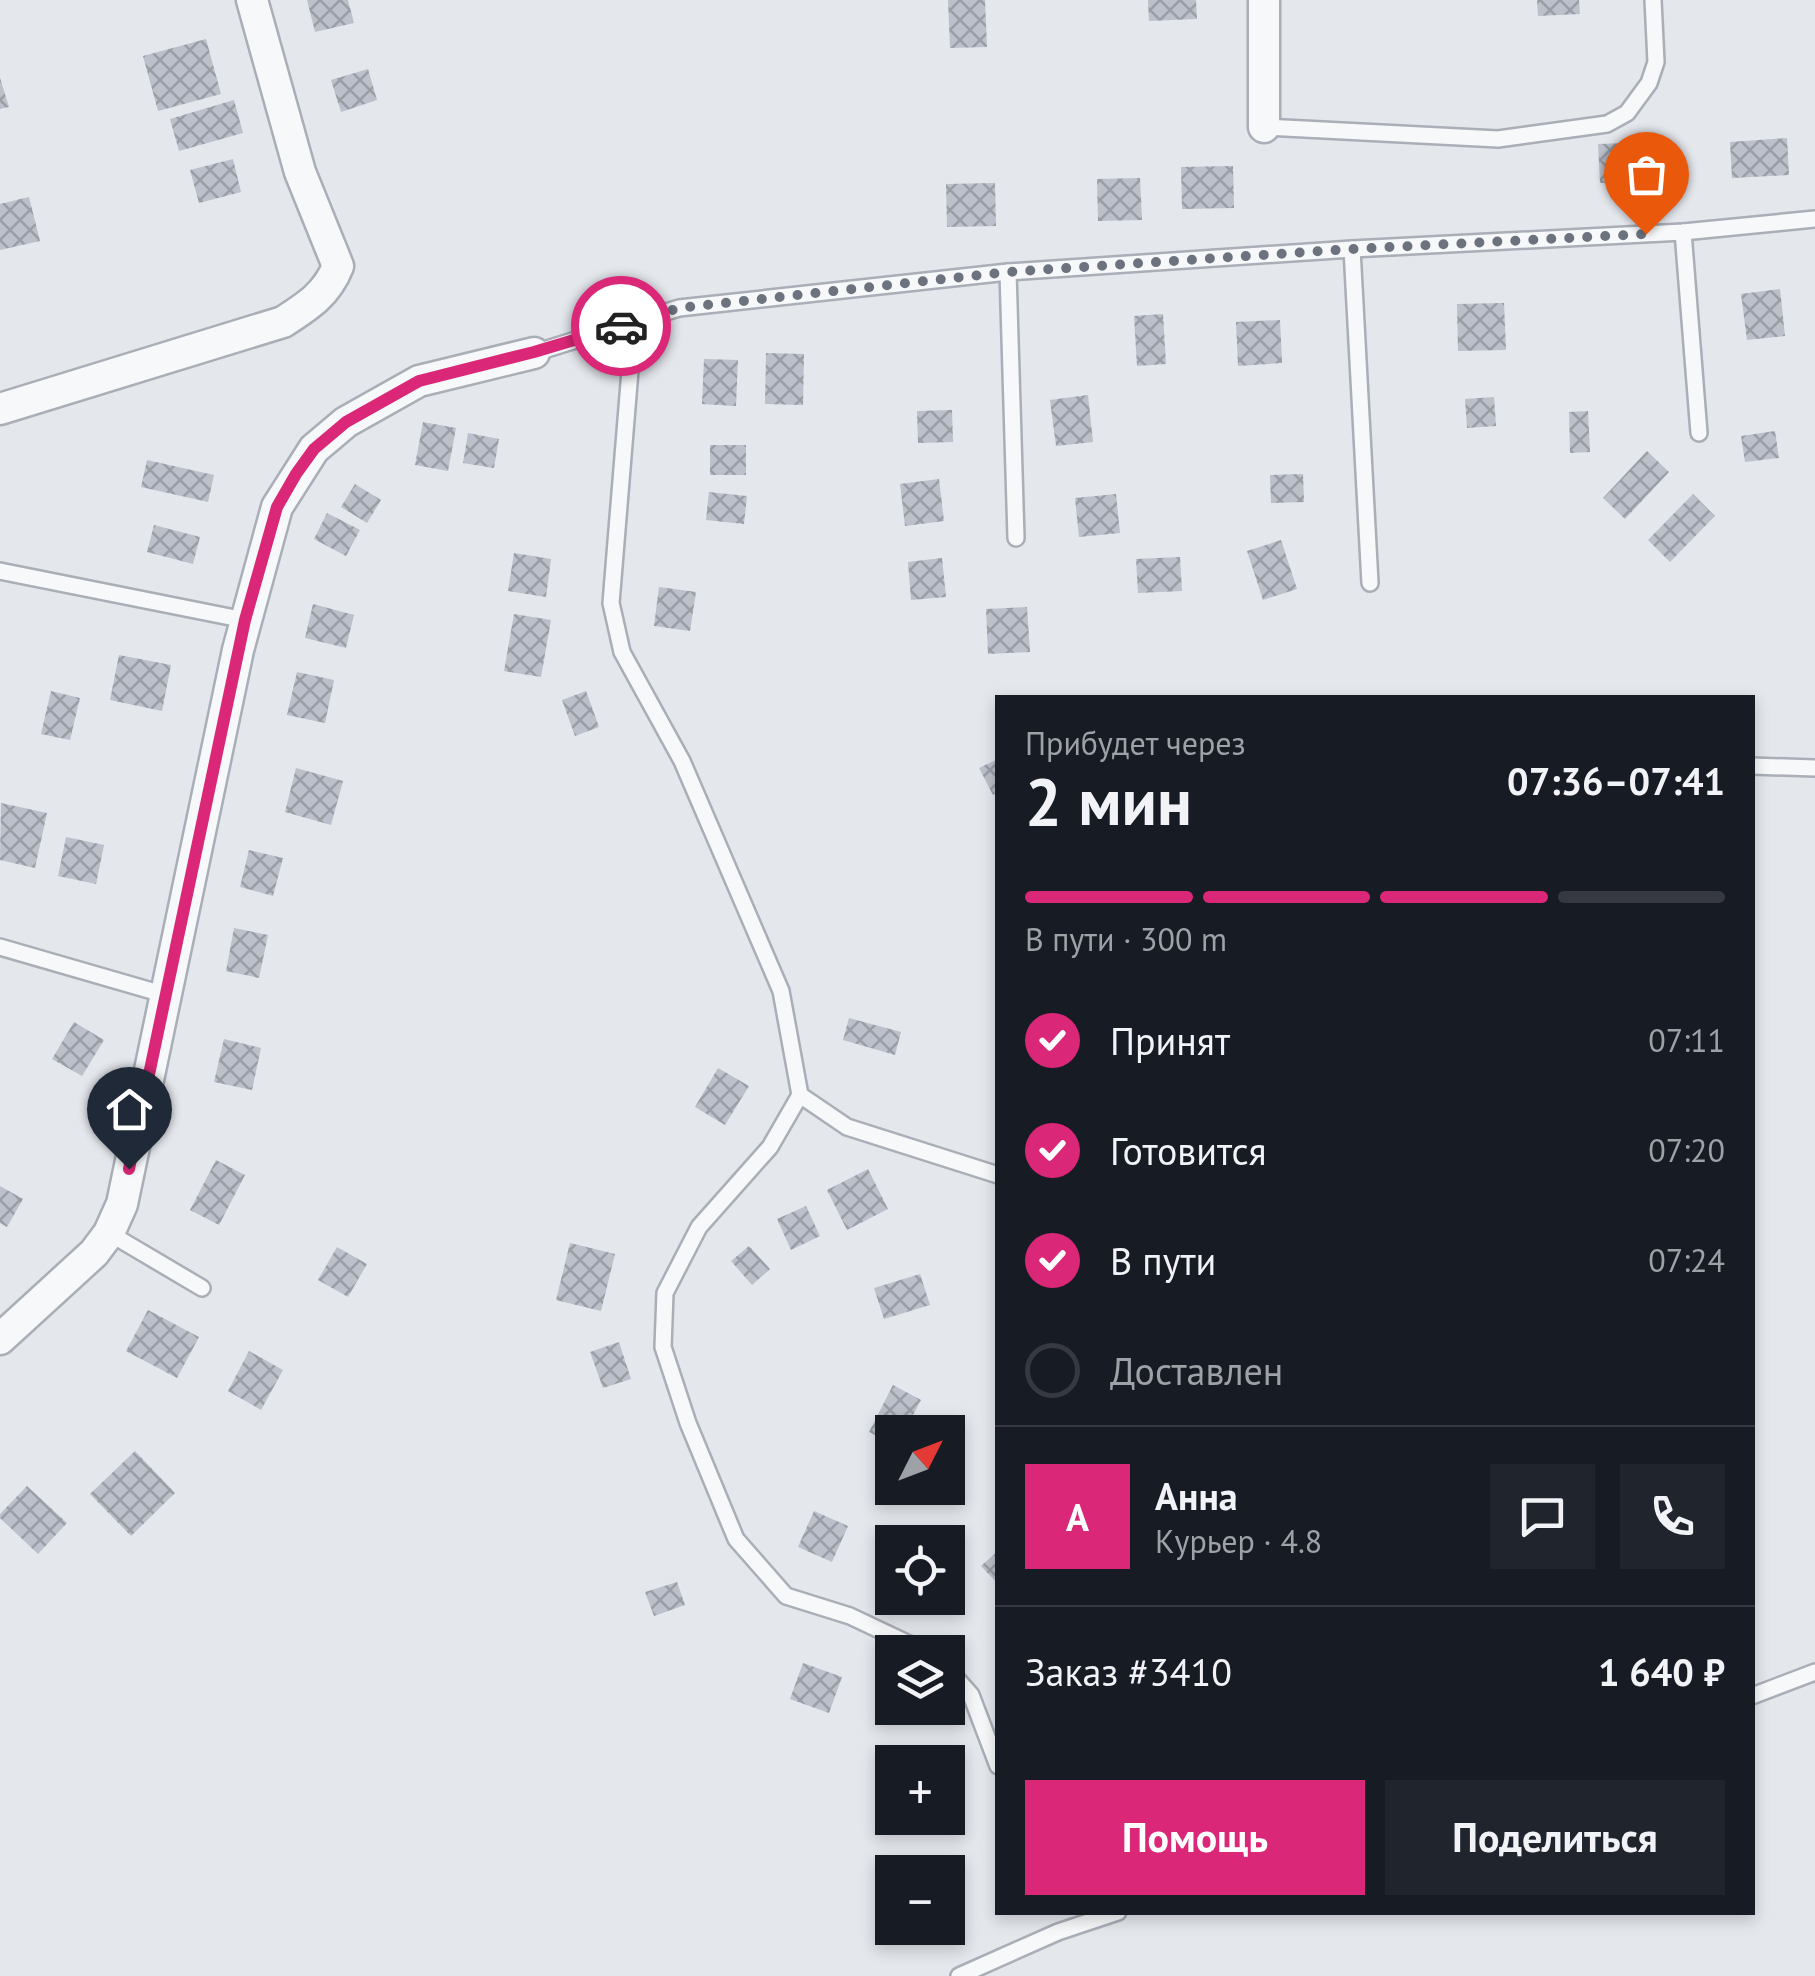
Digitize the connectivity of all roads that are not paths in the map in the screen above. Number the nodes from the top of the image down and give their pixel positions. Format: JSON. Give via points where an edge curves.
{"nodes":[{"id":1,"x":252,"y":0,"type":"edge"},
{"id":2,"x":1264,"y":0,"type":"edge"},
{"id":3,"x":1653,"y":0,"type":"edge"},
{"id":4,"x":1264,"y":127,"type":"joint"},
{"id":5,"x":1815,"y":219,"type":"edge"},
{"id":6,"x":1683,"y":232,"type":"junction"},
{"id":7,"x":1352,"y":249,"type":"junction"},
{"id":8,"x":1008,"y":272,"type":"junction"},
{"id":9,"x":634,"y":322,"type":"junction"},
{"id":10,"x":534,"y":352,"type":"joint"},
{"id":11,"x":0,"y":410,"type":"edge"},
{"id":12,"x":1699,"y":433,"type":"dead end"},
{"id":13,"x":1016,"y":538,"type":"dead end"},
{"id":14,"x":0,"y":572,"type":"edge"},
{"id":15,"x":1370,"y":583,"type":"dead end"},
{"id":16,"x":245,"y":620,"type":"junction"},
{"id":17,"x":1755,"y":766,"type":"edge"},
{"id":18,"x":1815,"y":768,"type":"edge"},
{"id":19,"x":0,"y":947,"type":"edge"},
{"id":20,"x":166,"y":996,"type":"junction"},
{"id":21,"x":800,"y":1095,"type":"junction"},
{"id":22,"x":995,"y":1174,"type":"edge"},
{"id":23,"x":109,"y":1233,"type":"junction"},
{"id":24,"x":202,"y":1288,"type":"dead end"},
{"id":25,"x":0,"y":1340,"type":"edge"},
{"id":26,"x":890,"y":1635,"type":"edge"},
{"id":27,"x":1815,"y":1672,"type":"edge"},
{"id":28,"x":965,"y":1688,"type":"edge"},
{"id":29,"x":1755,"y":1695,"type":"edge"},
{"id":30,"x":995,"y":1758,"type":"edge"},
{"id":31,"x":1052,"y":1915,"type":"edge"},
{"id":32,"x":1109,"y":1915,"type":"edge"},
{"id":33,"x":1058,"y":1932,"type":"junction"},
{"id":34,"x":959,"y":1976,"type":"edge"}],
"edges":[{"from":1,"to":11,"type":"street","via":[[300,172],[338,266],[331,284],[283,322]]},
{"from":2,"to":4,"type":"street"},
{"from":3,"to":4,"type":"lane","via":[[1656,62],[1650,84],[1628,113],[1606,124],[1498,140]]},
{"from":5,"to":6,"type":"lane"},
{"from":6,"to":7,"type":"lane"},
{"from":6,"to":12,"type":"lane"},
{"from":7,"to":8,"type":"lane"},
{"from":7,"to":15,"type":"lane"},
{"from":8,"to":9,"type":"lane","via":[[679,308]]},
{"from":8,"to":13,"type":"lane"},
{"from":9,"to":10,"type":"lane"},
{"from":9,"to":21,"type":"lane","via":[[611,604],[622,652],[682,761],[781,991]]},
{"from":10,"to":16,"type":"street","via":[[419,381],[346,422],[314,449],[277,507]]},
{"from":14,"to":16,"type":"lane"},
{"from":16,"to":20,"type":"street"},
{"from":17,"to":18,"type":"lane"},
{"from":19,"to":20,"type":"lane"},
{"from":20,"to":23,"type":"street","via":[[122,1204]]},
{"from":21,"to":22,"type":"lane","via":[[847,1127]]},
{"from":21,"to":26,"type":"lane","via":[[770,1147],[700,1227],[665,1292],[663,1347],[736,1540],[786,1596]]},
{"from":23,"to":24,"type":"lane"},
{"from":23,"to":25,"type":"street"},
{"from":27,"to":29,"type":"lane"},
{"from":28,"to":30,"type":"lane"},
{"from":31,"to":33,"type":"lane"},
{"from":32,"to":33,"type":"lane"},
{"from":33,"to":34,"type":"lane"}]}
